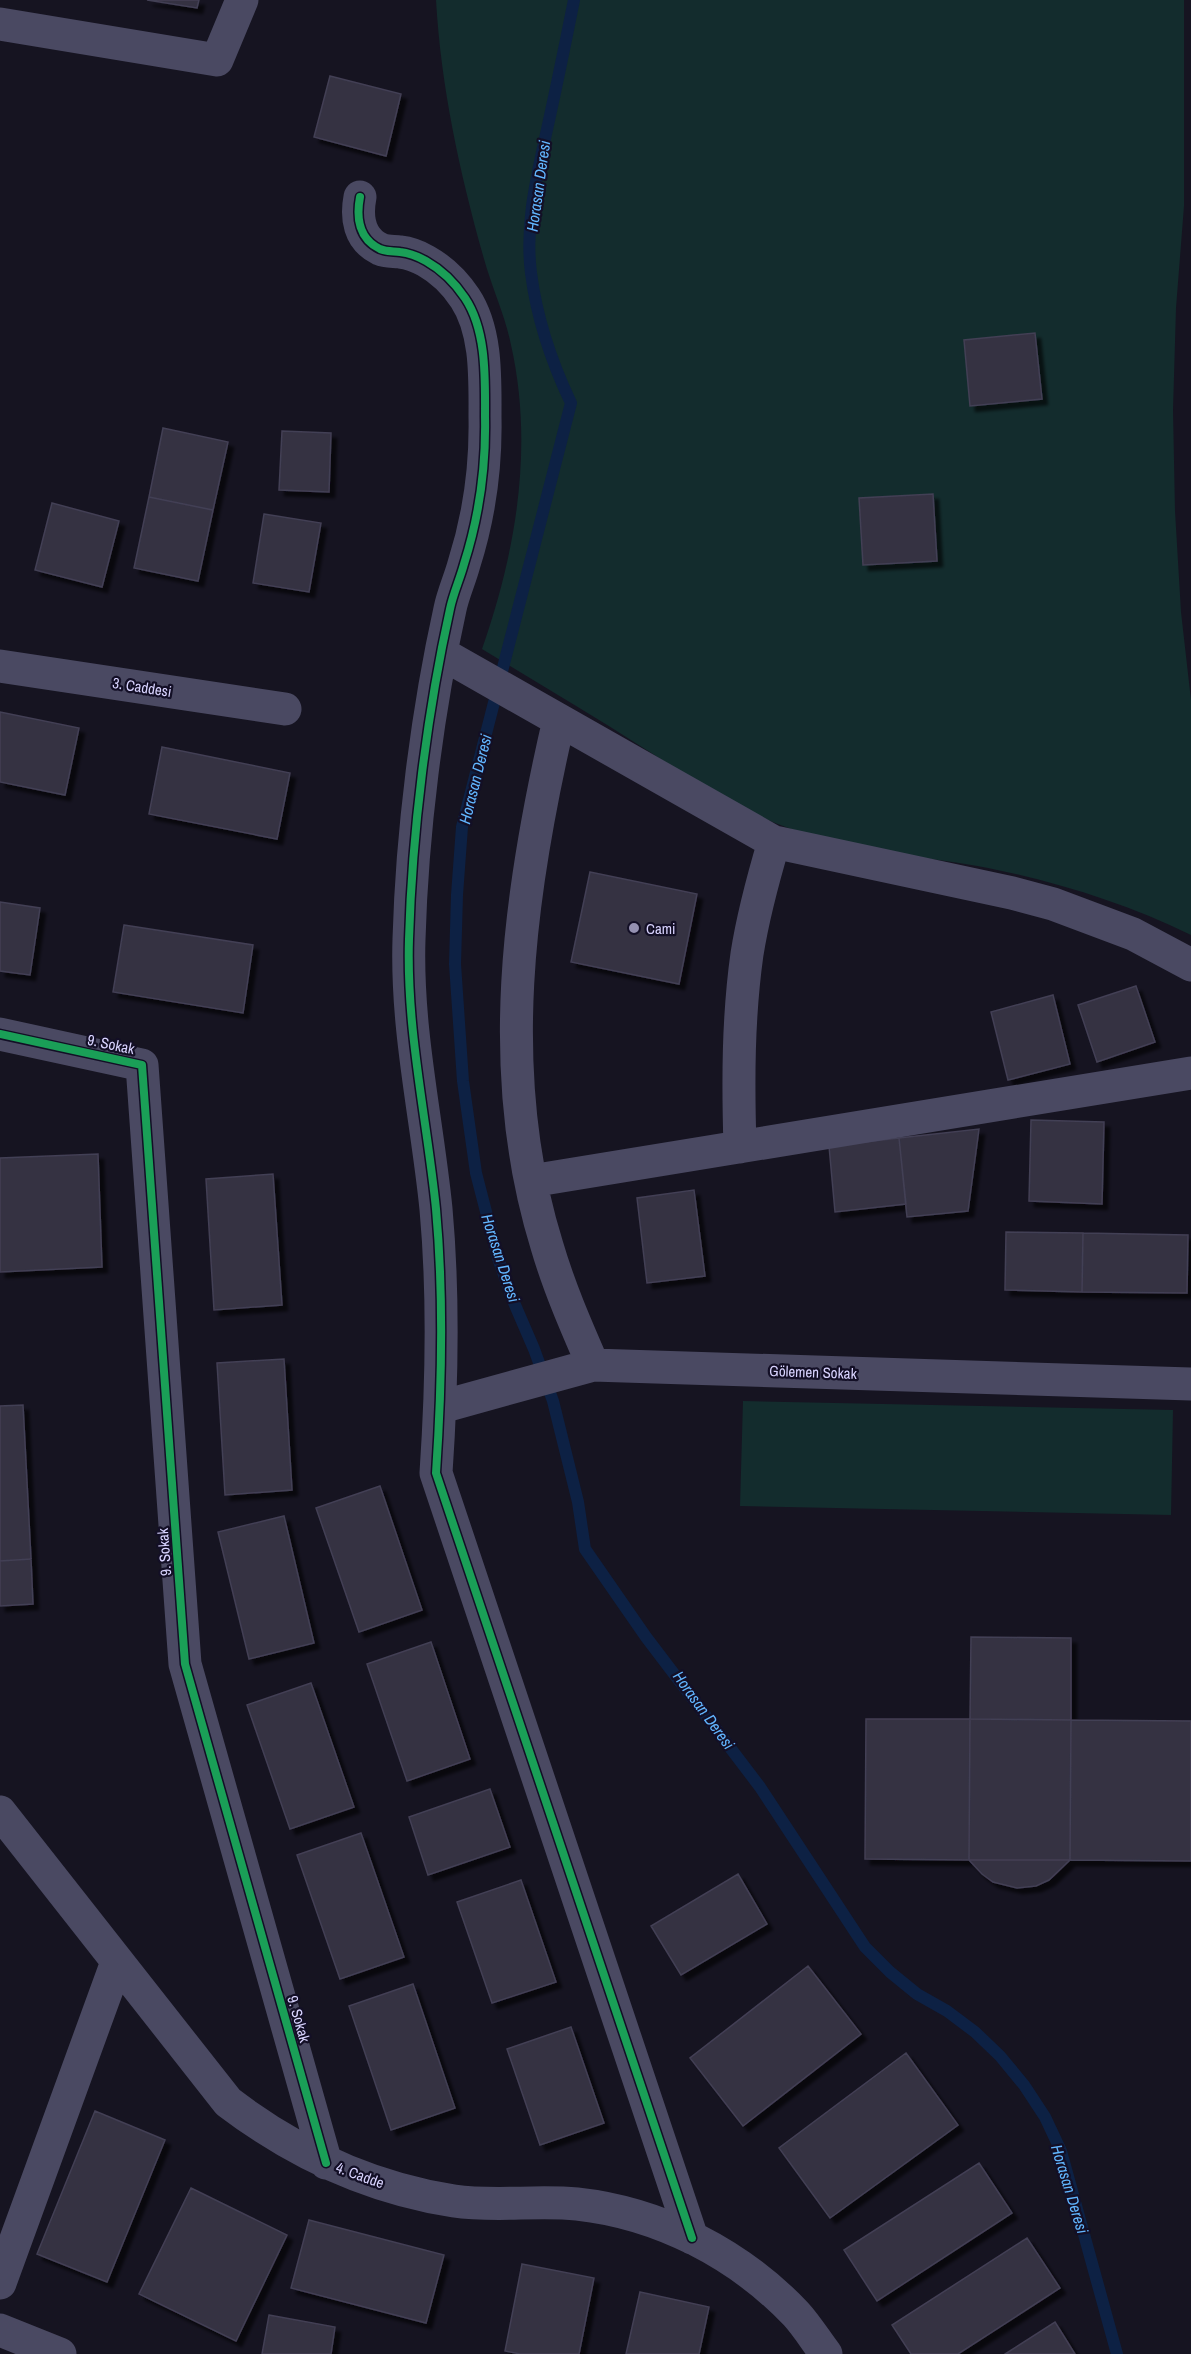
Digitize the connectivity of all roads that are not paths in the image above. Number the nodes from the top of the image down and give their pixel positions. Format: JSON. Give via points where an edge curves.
{"nodes":[{"id":1,"x":242,"y":0,"type":"edge"},
{"id":2,"x":0,"y":24,"type":"edge"},
{"id":3,"x":360,"y":197,"type":"dead end"},
{"id":4,"x":441,"y":653,"type":"junction"},
{"id":5,"x":0,"y":666,"type":"edge"},
{"id":6,"x":285,"y":708,"type":"dead end"},
{"id":7,"x":559,"y":720,"type":"junction"},
{"id":8,"x":774,"y":842,"type":"junction"},
{"id":9,"x":1191,"y":965,"type":"edge"},
{"id":10,"x":0,"y":1034,"type":"edge"},
{"id":11,"x":1191,"y":1073,"type":"edge"},
{"id":12,"x":740,"y":1147,"type":"junction"},
{"id":13,"x":531,"y":1181,"type":"junction"},
{"id":14,"x":593,"y":1365,"type":"junction"},
{"id":15,"x":1191,"y":1384,"type":"edge"},
{"id":16,"x":441,"y":1407,"type":"junction"},
{"id":17,"x":0,"y":1812,"type":"edge"},
{"id":18,"x":117,"y":1962,"type":"junction"},
{"id":19,"x":326,"y":2163,"type":"junction"},
{"id":20,"x":692,"y":2238,"type":"junction"},
{"id":21,"x":0,"y":2283,"type":"edge"},
{"id":22,"x":0,"y":2330,"type":"edge"},
{"id":23,"x":60,"y":2354,"type":"edge"},
{"id":24,"x":826,"y":2354,"type":"edge"}],
"edges":[{"from":1,"to":2,"type":"street","via":[[217,60]]},
{"from":3,"to":4,"type":"street","via":[[357,212],[360,228],[368,240],[381,249],[424,260],[443,272],[467,301],[480,337],[486,430],[482,474],[476,519],[450,605]]},
{"from":4,"to":7,"type":"street"},
{"from":4,"to":16,"type":"street","via":[[422,783],[409,941],[413,1042],[441,1272]]},
{"from":5,"to":6,"type":"street","name":"3. Caddesi"},
{"from":7,"to":8,"type":"street"},
{"from":7,"to":13,"type":"street","via":[[528,868],[519,943],[517,1074]]},
{"from":8,"to":9,"type":"street","via":[[1053,904],[1133,934]]},
{"from":8,"to":12,"type":"street","via":[[749,941],[741,1010]]},
{"from":10,"to":19,"type":"street","name":"9. Sokak","via":[[142,1065],[185,1664]]},
{"from":11,"to":12,"type":"street"},
{"from":12,"to":13,"type":"street"},
{"from":13,"to":14,"type":"street","via":[[546,1244]]},
{"from":14,"to":15,"type":"street","name":"Gölemen Sokak"},
{"from":14,"to":16,"type":"street","name":"Gölemen Sokak"},
{"from":16,"to":20,"type":"street","via":[[436,1473]]},
{"from":17,"to":18,"type":"street","name":"4. Cadde"},
{"from":18,"to":19,"type":"street","name":"4. Cadde","via":[[228,2102],[259,2125]]},
{"from":18,"to":21,"type":"street"},
{"from":19,"to":20,"type":"street","name":"4. Cadde","via":[[368,2180],[455,2201],[615,2210]]},
{"from":20,"to":24,"type":"street","name":"4. Cadde","via":[[765,2285],[797,2316]]},
{"from":22,"to":23,"type":"street"}]}
